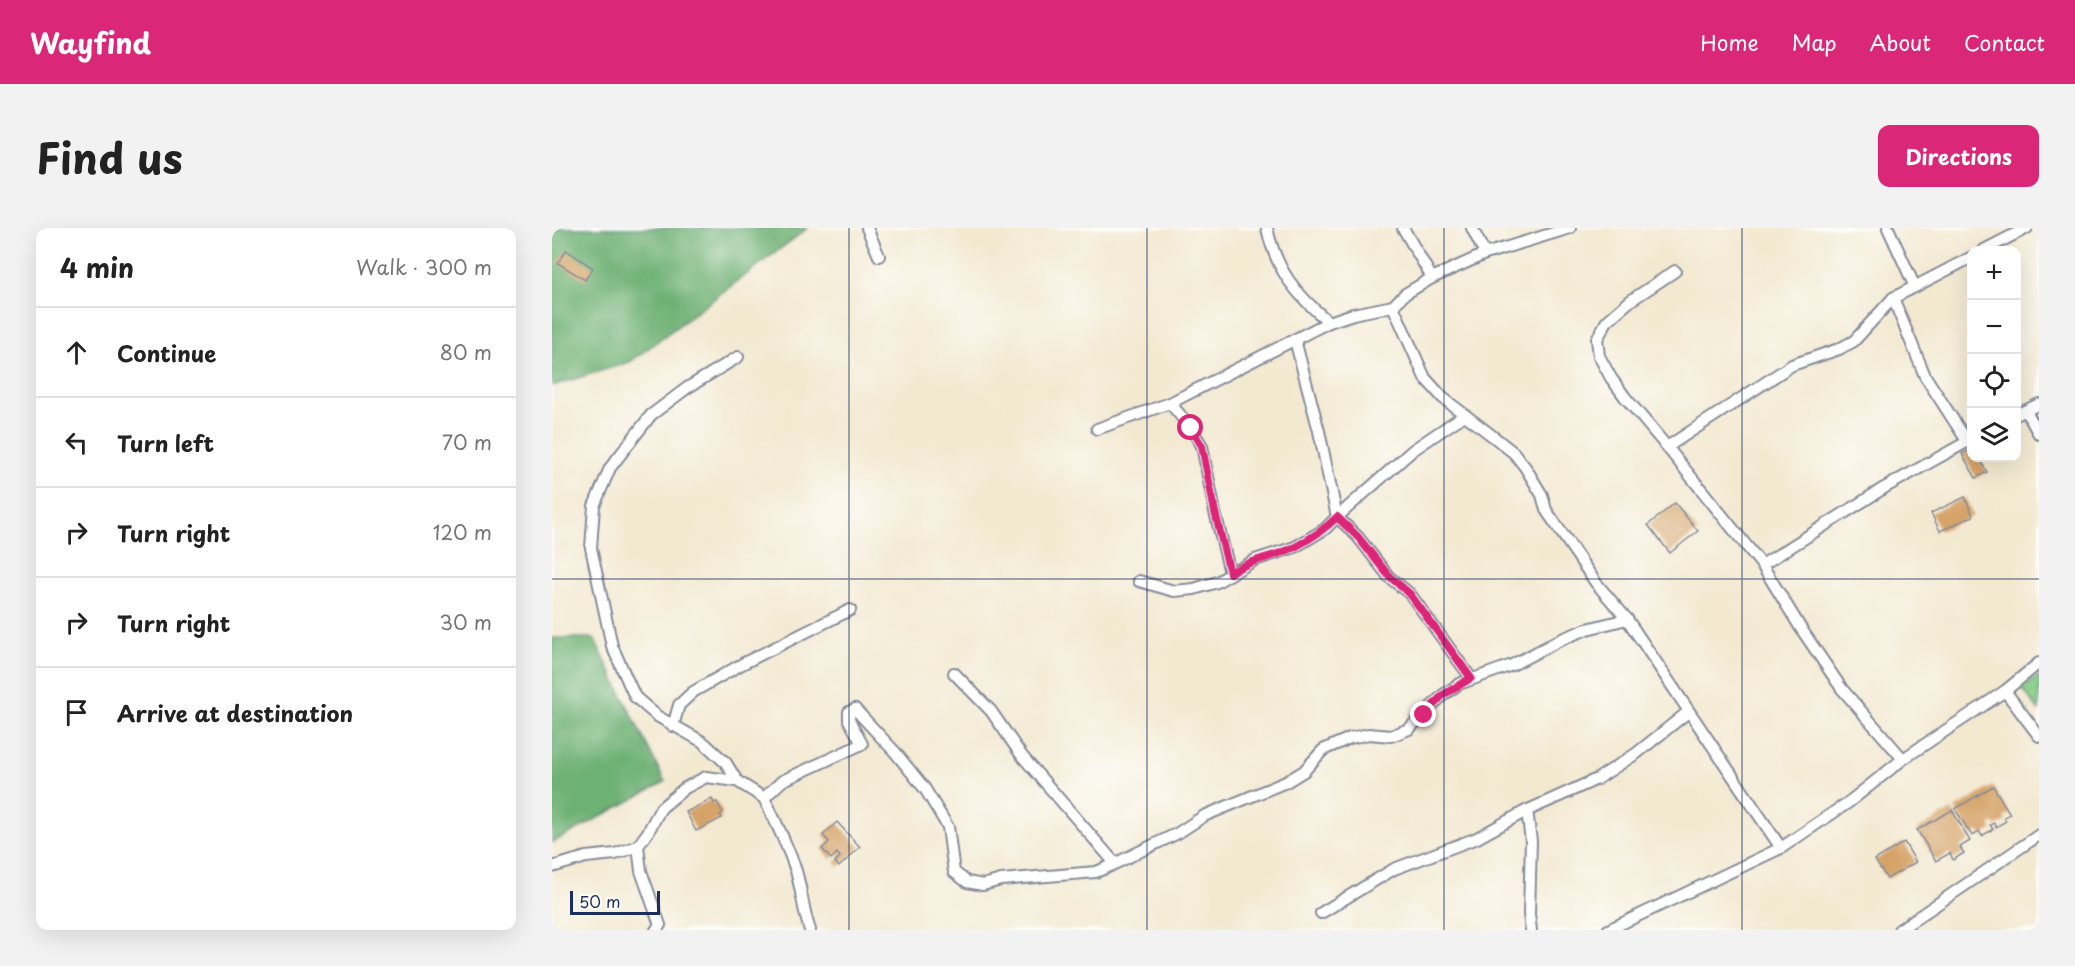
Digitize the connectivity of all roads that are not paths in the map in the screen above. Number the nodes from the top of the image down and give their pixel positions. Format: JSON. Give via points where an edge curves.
{"nodes":[{"id":1,"x":867,"y":228,"type":"edge"},
{"id":2,"x":1267,"y":228,"type":"edge"},
{"id":3,"x":1403,"y":228,"type":"edge"},
{"id":4,"x":1473,"y":228,"type":"edge"},
{"id":5,"x":1570,"y":228,"type":"edge"},
{"id":6,"x":1888,"y":228,"type":"edge"},
{"id":7,"x":2027,"y":228,"type":"edge"},
{"id":8,"x":1992,"y":246,"type":"edge"},
{"id":9,"x":1485,"y":254,"type":"junction"},
{"id":10,"x":879,"y":256,"type":"dead end"},
{"id":11,"x":1967,"y":259,"type":"edge"},
{"id":12,"x":1675,"y":271,"type":"dead end"},
{"id":13,"x":1432,"y":278,"type":"junction"},
{"id":14,"x":1915,"y":287,"type":"junction"},
{"id":15,"x":1893,"y":298,"type":"junction"},
{"id":16,"x":1393,"y":306,"type":"junction"},
{"id":17,"x":1329,"y":322,"type":"junction"},
{"id":18,"x":1295,"y":340,"type":"junction"},
{"id":19,"x":738,"y":357,"type":"dead end"},
{"id":20,"x":1170,"y":403,"type":"junction"},
{"id":21,"x":2039,"y":404,"type":"edge"},
{"id":22,"x":2021,"y":413,"type":"edge"},
{"id":23,"x":1463,"y":416,"type":"junction"},
{"id":24,"x":1097,"y":429,"type":"dead end"},
{"id":25,"x":2039,"y":434,"type":"edge"},
{"id":26,"x":1967,"y":437,"type":"edge"},
{"id":27,"x":1967,"y":441,"type":"edge"},
{"id":28,"x":1667,"y":447,"type":"junction"},
{"id":29,"x":1337,"y":517,"type":"junction"},
{"id":30,"x":1762,"y":565,"type":"junction"},
{"id":31,"x":1230,"y":573,"type":"junction"},
{"id":32,"x":1139,"y":580,"type":"dead end"},
{"id":33,"x":850,"y":610,"type":"dead end"},
{"id":34,"x":1627,"y":620,"type":"junction"},
{"id":35,"x":2039,"y":663,"type":"edge"},
{"id":36,"x":954,"y":673,"type":"dead end"},
{"id":37,"x":1471,"y":678,"type":"junction"},
{"id":38,"x":2005,"y":691,"type":"junction"},
{"id":39,"x":1688,"y":712,"type":"junction"},
{"id":40,"x":673,"y":726,"type":"junction"},
{"id":41,"x":2039,"y":736,"type":"edge"},
{"id":42,"x":1903,"y":759,"type":"junction"},
{"id":43,"x":737,"y":781,"type":"junction"},
{"id":44,"x":764,"y":798,"type":"junction"},
{"id":45,"x":1527,"y":810,"type":"junction"},
{"id":46,"x":2039,"y":835,"type":"edge"},
{"id":47,"x":638,"y":846,"type":"junction"},
{"id":48,"x":1781,"y":848,"type":"junction"},
{"id":49,"x":1114,"y":862,"type":"junction"},
{"id":50,"x":552,"y":867,"type":"edge"},
{"id":51,"x":1321,"y":913,"type":"dead end"},
{"id":52,"x":656,"y":930,"type":"edge"},
{"id":53,"x":810,"y":930,"type":"edge"},
{"id":54,"x":1531,"y":930,"type":"edge"},
{"id":55,"x":1608,"y":930,"type":"edge"},
{"id":56,"x":1899,"y":930,"type":"edge"}],
"edges":[{"from":1,"to":10,"type":"street"},
{"from":2,"to":17,"type":"street","via":[[1272,250],[1287,279],[1304,301]]},
{"from":3,"to":13,"type":"street"},
{"from":4,"to":9,"type":"street"},
{"from":5,"to":9,"type":"street"},
{"from":6,"to":14,"type":"street"},
{"from":7,"to":8,"type":"street"},
{"from":9,"to":13,"type":"street"},
{"from":11,"to":14,"type":"street"},
{"from":12,"to":28,"type":"street","via":[[1630,301],[1608,321],[1597,339],[1599,356],[1611,378]]},
{"from":13,"to":16,"type":"street"},
{"from":14,"to":15,"type":"street"},
{"from":15,"to":26,"type":"street","via":[[1925,376]]},
{"from":15,"to":28,"type":"street","via":[[1854,341],[1792,365]]},
{"from":16,"to":17,"type":"street"},
{"from":16,"to":23,"type":"street","via":[[1425,378]]},
{"from":17,"to":18,"type":"street"},
{"from":18,"to":20,"type":"street"},
{"from":18,"to":29,"type":"street"},
{"from":19,"to":40,"type":"street","via":[[651,415],[610,468],[594,506],[591,548],[612,646],[635,697]]},
{"from":20,"to":24,"type":"street"},
{"from":20,"to":31,"type":"street","via":[[1202,446]]},
{"from":21,"to":22,"type":"street"},
{"from":22,"to":25,"type":"street"},
{"from":23,"to":29,"type":"street","via":[[1413,450]]},
{"from":23,"to":34,"type":"street","via":[[1514,453],[1535,482],[1552,519]]},
{"from":27,"to":30,"type":"street"},
{"from":28,"to":30,"type":"street"},
{"from":29,"to":31,"type":"street","via":[[1295,547]]},
{"from":29,"to":37,"type":"street","via":[[1410,594]]},
{"from":30,"to":42,"type":"street","via":[[1842,689]]},
{"from":31,"to":32,"type":"street","via":[[1217,582],[1174,591]]},
{"from":33,"to":40,"type":"street","via":[[693,692],[679,705]]},
{"from":34,"to":37,"type":"street","via":[[1587,629],[1512,665]]},
{"from":34,"to":39,"type":"street"},
{"from":35,"to":38,"type":"street"},
{"from":36,"to":49,"type":"street","via":[[991,711],[1022,756]]},
{"from":37,"to":49,"type":"street","via":[[1443,695],[1409,729],[1391,736],[1350,738],[1323,750],[1304,771],[1286,782],[1204,816],[1160,843]]},
{"from":38,"to":41,"type":"street"},
{"from":38,"to":42,"type":"street"},
{"from":39,"to":45,"type":"street","via":[[1597,779]]},
{"from":39,"to":48,"type":"street"},
{"from":40,"to":43,"type":"street","via":[[703,742],[726,763]]},
{"from":42,"to":48,"type":"street"},
{"from":43,"to":44,"type":"street"},
{"from":43,"to":47,"type":"street","via":[[706,777],[685,788],[661,808]]},
{"from":44,"to":49,"type":"street","via":[[782,781],[862,744],[849,720],[849,712],[855,709],[925,789],[948,827],[954,872],[967,882],[983,885],[1096,872]]},
{"from":44,"to":53,"type":"street","via":[[796,871]]},
{"from":45,"to":51,"type":"street","via":[[1477,838],[1394,869]]},
{"from":45,"to":54,"type":"street"},
{"from":46,"to":56,"type":"street"},
{"from":47,"to":50,"type":"street"},
{"from":47,"to":52,"type":"street","via":[[641,871],[660,925]]},
{"from":48,"to":55,"type":"street"}]}
